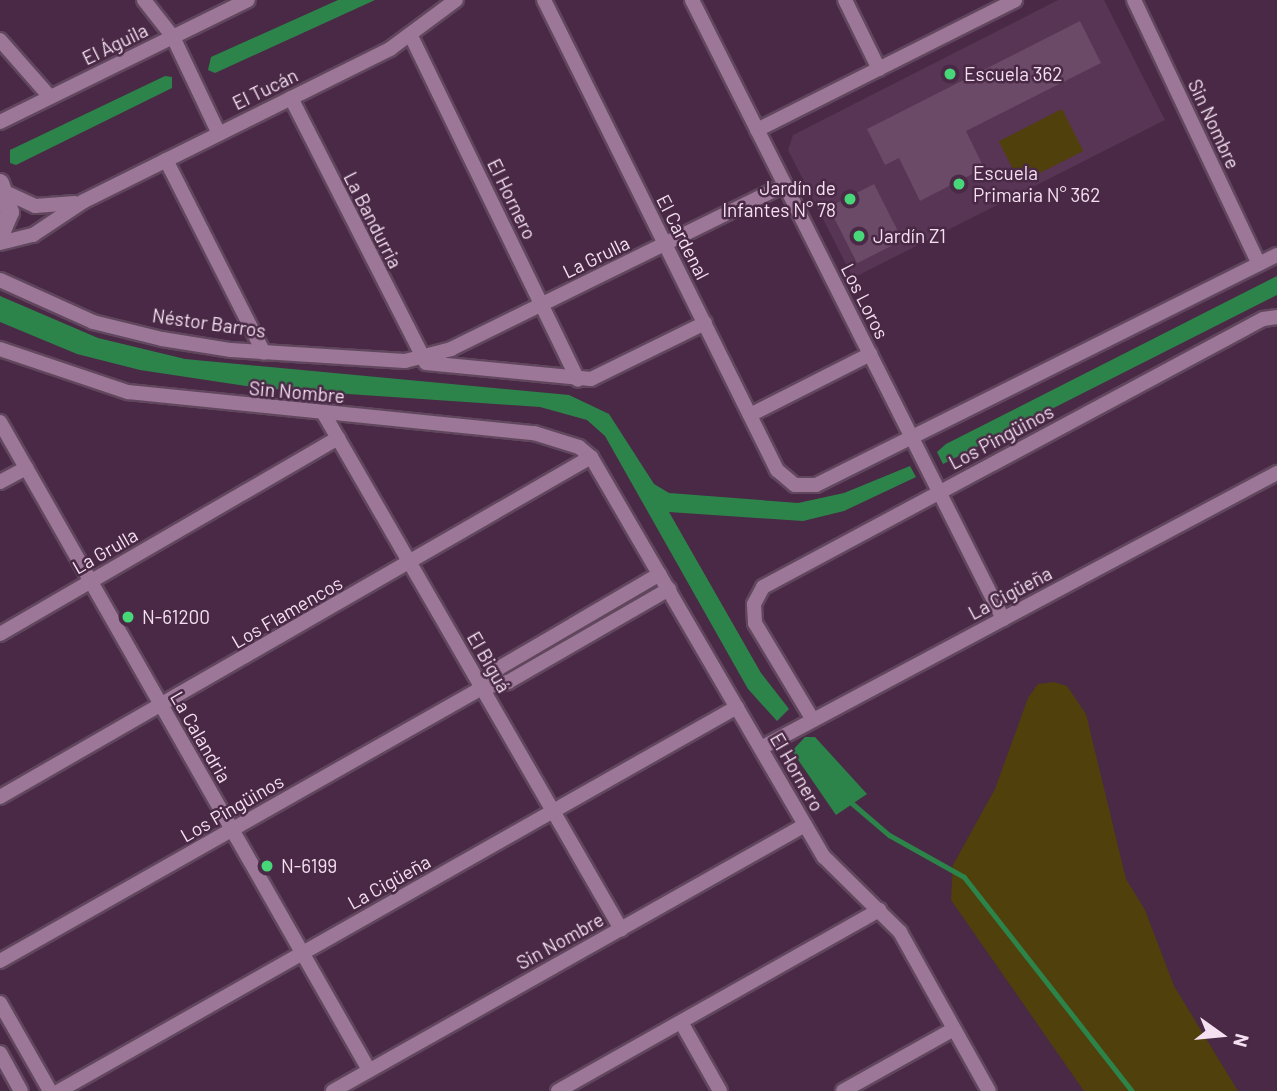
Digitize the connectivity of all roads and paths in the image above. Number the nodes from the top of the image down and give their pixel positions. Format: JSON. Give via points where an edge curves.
{"nodes":[{"id":1,"x":144,"y":0,"type":"edge"},
{"id":2,"x":248,"y":0,"type":"edge"},
{"id":3,"x":456,"y":0,"type":"edge"},
{"id":4,"x":544,"y":0,"type":"edge"},
{"id":5,"x":692,"y":0,"type":"edge"},
{"id":6,"x":845,"y":0,"type":"edge"},
{"id":7,"x":1015,"y":0,"type":"edge"},
{"id":8,"x":1134,"y":0,"type":"edge"},
{"id":9,"x":997,"y":4,"type":"edge"},
{"id":10,"x":411,"y":36,"type":"junction"},
{"id":11,"x":173,"y":37,"type":"junction"},
{"id":12,"x":0,"y":40,"type":"edge"},
{"id":13,"x":879,"y":69,"type":"junction"},
{"id":14,"x":50,"y":97,"type":"junction"},
{"id":15,"x":291,"y":98,"type":"junction"},
{"id":16,"x":0,"y":122,"type":"edge"},
{"id":17,"x":757,"y":130,"type":"junction"},
{"id":18,"x":219,"y":134,"type":"junction"},
{"id":19,"x":166,"y":160,"type":"junction"},
{"id":20,"x":785,"y":185,"type":"junction"},
{"id":21,"x":3,"y":187,"type":"edge"},
{"id":22,"x":83,"y":201,"type":"junction"},
{"id":23,"x":0,"y":236,"type":"edge"},
{"id":24,"x":0,"y":243,"type":"edge"},
{"id":25,"x":665,"y":244,"type":"junction"},
{"id":26,"x":1277,"y":255,"type":"edge"},
{"id":27,"x":1259,"y":264,"type":"junction"},
{"id":28,"x":0,"y":280,"type":"edge"},
{"id":29,"x":541,"y":305,"type":"junction"},
{"id":30,"x":1277,"y":317,"type":"edge"},
{"id":31,"x":705,"y":323,"type":"junction"},
{"id":32,"x":0,"y":349,"type":"edge"},
{"id":33,"x":264,"y":353,"type":"junction"},
{"id":34,"x":870,"y":354,"type":"junction"},
{"id":35,"x":422,"y":359,"type":"junction"},
{"id":36,"x":578,"y":380,"type":"junction"},
{"id":37,"x":324,"y":414,"type":"junction"},
{"id":38,"x":750,"y":415,"type":"junction"},
{"id":39,"x":0,"y":422,"type":"edge"},
{"id":40,"x":912,"y":437,"type":"junction"},
{"id":41,"x":338,"y":438,"type":"junction"},
{"id":42,"x":591,"y":457,"type":"junction"},
{"id":43,"x":26,"y":468,"type":"junction"},
{"id":44,"x":1277,"y":473,"type":"edge"},
{"id":45,"x":0,"y":482,"type":"edge"},
{"id":46,"x":795,"y":485,"type":"joint"},
{"id":47,"x":939,"y":491,"type":"junction"},
{"id":48,"x":410,"y":564,"type":"junction"},
{"id":49,"x":660,"y":574,"type":"junction"},
{"id":50,"x":91,"y":581,"type":"junction"},
{"id":51,"x":669,"y":589,"type":"junction"},
{"id":52,"x":754,"y":604,"type":"joint"},
{"id":53,"x":1003,"y":619,"type":"junction"},
{"id":54,"x":0,"y":634,"type":"edge"},
{"id":55,"x":482,"y":688,"type":"junction"},
{"id":56,"x":161,"y":705,"type":"junction"},
{"id":57,"x":737,"y":707,"type":"junction"},
{"id":58,"x":813,"y":720,"type":"junction"},
{"id":59,"x":761,"y":748,"type":"junction"},
{"id":60,"x":0,"y":797,"type":"edge"},
{"id":61,"x":554,"y":811,"type":"junction"},
{"id":62,"x":806,"y":825,"type":"junction"},
{"id":63,"x":232,"y":830,"type":"junction"},
{"id":64,"x":879,"y":910,"type":"junction"},
{"id":65,"x":621,"y":929,"type":"junction"},
{"id":66,"x":303,"y":953,"type":"junction"},
{"id":67,"x":0,"y":961,"type":"edge"},
{"id":68,"x":0,"y":1003,"type":"edge"},
{"id":69,"x":681,"y":1022,"type":"junction"},
{"id":70,"x":954,"y":1029,"type":"junction"},
{"id":71,"x":0,"y":1053,"type":"edge"},
{"id":72,"x":369,"y":1070,"type":"junction"},
{"id":73,"x":22,"y":1091,"type":"edge"},
{"id":74,"x":50,"y":1091,"type":"edge"},
{"id":75,"x":59,"y":1091,"type":"edge"},
{"id":76,"x":333,"y":1091,"type":"edge"},
{"id":77,"x":558,"y":1091,"type":"edge"},
{"id":78,"x":720,"y":1091,"type":"edge"},
{"id":79,"x":844,"y":1091,"type":"edge"},
{"id":80,"x":989,"y":1091,"type":"edge"}],
"edges":[{"from":1,"to":11,"type":"street"},
{"from":2,"to":11,"type":"street","name":"El Águila"},
{"from":3,"to":10,"type":"street","name":"El Tucán"},
{"from":4,"to":25,"type":"street","name":"El Cardenal"},
{"from":5,"to":17,"type":"street","name":"Los Loros"},
{"from":6,"to":13,"type":"street"},
{"from":7,"to":9,"type":"street"},
{"from":8,"to":27,"type":"street","name":"Sin Nombre"},
{"from":9,"to":13,"type":"street"},
{"from":10,"to":15,"type":"street","name":"El Tucán"},
{"from":10,"to":29,"type":"street","name":"El Hornero"},
{"from":11,"to":14,"type":"street","name":"El Águila"},
{"from":11,"to":18,"type":"street"},
{"from":12,"to":14,"type":"street"},
{"from":13,"to":17,"type":"street"},
{"from":14,"to":16,"type":"street","name":"El Águila"},
{"from":15,"to":18,"type":"street","name":"El Tucán"},
{"from":15,"to":35,"type":"street","name":"La Bandurria"},
{"from":17,"to":20,"type":"street","name":"Los Loros"},
{"from":18,"to":19,"type":"street","name":"El Tucán"},
{"from":19,"to":22,"type":"street","name":"El Tucán"},
{"from":19,"to":33,"type":"street"},
{"from":20,"to":25,"type":"street","name":"La Grulla"},
{"from":20,"to":34,"type":"street","name":"Los Loros"},
{"from":21,"to":22,"type":"street","name":"El Tucán","via":[[46,207]]},
{"from":21,"to":23,"type":"street","via":[[10,212]]},
{"from":22,"to":24,"type":"street","name":"El Tucán","via":[[33,235]]},
{"from":25,"to":29,"type":"street","name":"La Grulla"},
{"from":25,"to":31,"type":"street","name":"El Cardenal"},
{"from":26,"to":27,"type":"street","name":"Los Pingüinos"},
{"from":27,"to":40,"type":"street","name":"Los Pingüinos"},
{"from":28,"to":33,"type":"street","name":"Néstor Barros","via":[[59,309],[125,331]]},
{"from":29,"to":35,"type":"street","name":"La Grulla"},
{"from":29,"to":36,"type":"street","name":"El Hornero"},
{"from":30,"to":47,"type":"street","name":"Los Pingüinos","via":[[1263,319]]},
{"from":31,"to":36,"type":"street","via":[[604,375]]},
{"from":31,"to":38,"type":"street","name":"El Cardenal"},
{"from":32,"to":37,"type":"street","name":"Sin Nombre","via":[[128,392]]},
{"from":33,"to":35,"type":"street","name":"Néstor Barros"},
{"from":34,"to":38,"type":"street"},
{"from":34,"to":40,"type":"street","name":"Los Loros"},
{"from":35,"to":36,"type":"street","via":[[441,368]]},
{"from":37,"to":41,"type":"street","name":"El Biguá"},
{"from":37,"to":42,"type":"street","name":"Sin Nombre","via":[[551,435]]},
{"from":38,"to":46,"type":"street","name":"El Cardenal","via":[[777,470]]},
{"from":39,"to":43,"type":"street","name":"La Calandria"},
{"from":40,"to":46,"type":"street","name":"Los Pingüinos","via":[[816,485]]},
{"from":40,"to":47,"type":"street","name":"Los Loros"},
{"from":41,"to":48,"type":"street","name":"El Biguá"},
{"from":41,"to":50,"type":"street","name":"La Grulla"},
{"from":42,"to":48,"type":"street","name":"Los Flamencos"},
{"from":42,"to":49,"type":"street","name":"El Hornero"},
{"from":43,"to":45,"type":"street"},
{"from":43,"to":50,"type":"street","name":"La Calandria"},
{"from":44,"to":53,"type":"street","name":"La Cigüeña"},
{"from":47,"to":52,"type":"street","name":"Los Pingüinos","via":[[769,582]]},
{"from":47,"to":53,"type":"street","name":"Los Loros"},
{"from":48,"to":55,"type":"street","name":"El Biguá"},
{"from":48,"to":56,"type":"street","name":"Los Flamencos"},
{"from":49,"to":51,"type":"street","name":"El Hornero"},
{"from":49,"to":55,"type":"street","name":"Los Pingüinos","via":[[499,668]]},
{"from":50,"to":54,"type":"street","name":"La Grulla"},
{"from":50,"to":56,"type":"street","name":"La Calandria"},
{"from":51,"to":55,"type":"street","name":"Los Pingüinos","via":[[509,682]]},
{"from":51,"to":57,"type":"street","name":"El Hornero"},
{"from":52,"to":58,"type":"street","name":"El Hornero","via":[[758,632]]},
{"from":53,"to":58,"type":"street","name":"La Cigüeña"},
{"from":55,"to":61,"type":"street","name":"El Biguá"},
{"from":55,"to":63,"type":"street","name":"Los Pingüinos"},
{"from":56,"to":60,"type":"street","name":"Los Flamencos"},
{"from":56,"to":63,"type":"street","name":"La Calandria"},
{"from":57,"to":59,"type":"street","name":"El Hornero"},
{"from":57,"to":61,"type":"street","name":"La Cigüeña"},
{"from":58,"to":59,"type":"street","name":"La Cigüeña"},
{"from":59,"to":62,"type":"street","name":"El Hornero"},
{"from":61,"to":65,"type":"street","name":"El Biguá"},
{"from":61,"to":66,"type":"street","name":"La Cigüeña"},
{"from":62,"to":64,"type":"street","name":"El Hornero","via":[[838,875]]},
{"from":62,"to":65,"type":"street","name":"Sin Nombre"},
{"from":63,"to":66,"type":"street","name":"La Calandria"},
{"from":63,"to":67,"type":"street","name":"Los Pingüinos"},
{"from":64,"to":69,"type":"street"},
{"from":64,"to":70,"type":"street","name":"El Hornero","via":[[900,932]]},
{"from":65,"to":72,"type":"street","name":"Sin Nombre"},
{"from":66,"to":72,"type":"street","name":"La Calandria"},
{"from":66,"to":75,"type":"street","name":"La Cigüeña"},
{"from":68,"to":74,"type":"street"},
{"from":69,"to":77,"type":"street"},
{"from":69,"to":78,"type":"street"},
{"from":70,"to":79,"type":"street"},
{"from":70,"to":80,"type":"street","name":"El Hornero"},
{"from":71,"to":73,"type":"street"},
{"from":72,"to":76,"type":"street","name":"Sin Nombre"}]}
